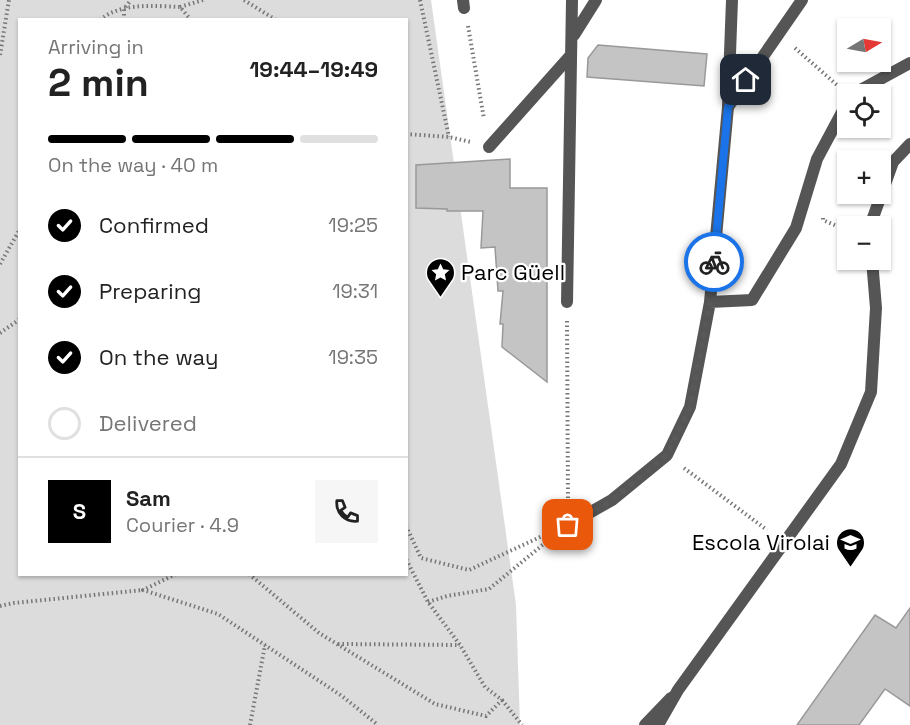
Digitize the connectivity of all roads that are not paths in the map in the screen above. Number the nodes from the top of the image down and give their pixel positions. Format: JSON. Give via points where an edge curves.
{"nodes":[{"id":1,"x":572,"y":0,"type":"edge"},
{"id":2,"x":596,"y":0,"type":"edge"},
{"id":3,"x":732,"y":0,"type":"edge"},
{"id":4,"x":802,"y":0,"type":"edge"},
{"id":5,"x":573,"y":36,"type":"junction"},
{"id":6,"x":571,"y":55,"type":"junction"},
{"id":7,"x":910,"y":63,"type":"edge"},
{"id":8,"x":871,"y":84,"type":"edge"},
{"id":9,"x":728,"y":107,"type":"junction"},
{"id":10,"x":837,"y":121,"type":"edge"},
{"id":11,"x":910,"y":144,"type":"edge"},
{"id":12,"x":489,"y":147,"type":"road end"},
{"id":13,"x":874,"y":216,"type":"edge"},
{"id":14,"x":873,"y":270,"type":"edge"},
{"id":15,"x":567,"y":302,"type":"road end"},
{"id":16,"x":710,"y":302,"type":"junction"},
{"id":17,"x":568,"y":525,"type":"road end"},
{"id":18,"x":678,"y":690,"type":"junction"},
{"id":19,"x":645,"y":725,"type":"edge"},
{"id":20,"x":658,"y":725,"type":"edge"}],
"edges":[{"from":1,"to":5,"type":"street"},
{"from":2,"to":5,"type":"street"},
{"from":3,"to":9,"type":"street"},
{"from":4,"to":9,"type":"street"},
{"from":5,"to":6,"type":"street"},
{"from":6,"to":12,"type":"street"},
{"from":6,"to":15,"type":"street"},
{"from":7,"to":8,"type":"street"},
{"from":9,"to":16,"type":"street"},
{"from":10,"to":16,"type":"street","via":[[817,159],[796,228],[752,300]]},
{"from":11,"to":13,"type":"street","via":[[893,162]]},
{"from":14,"to":18,"type":"street","via":[[876,308],[871,393],[841,464]]},
{"from":16,"to":17,"type":"street","via":[[690,407],[667,455],[612,500]]},
{"from":18,"to":19,"type":"street"},
{"from":18,"to":20,"type":"street"}]}
